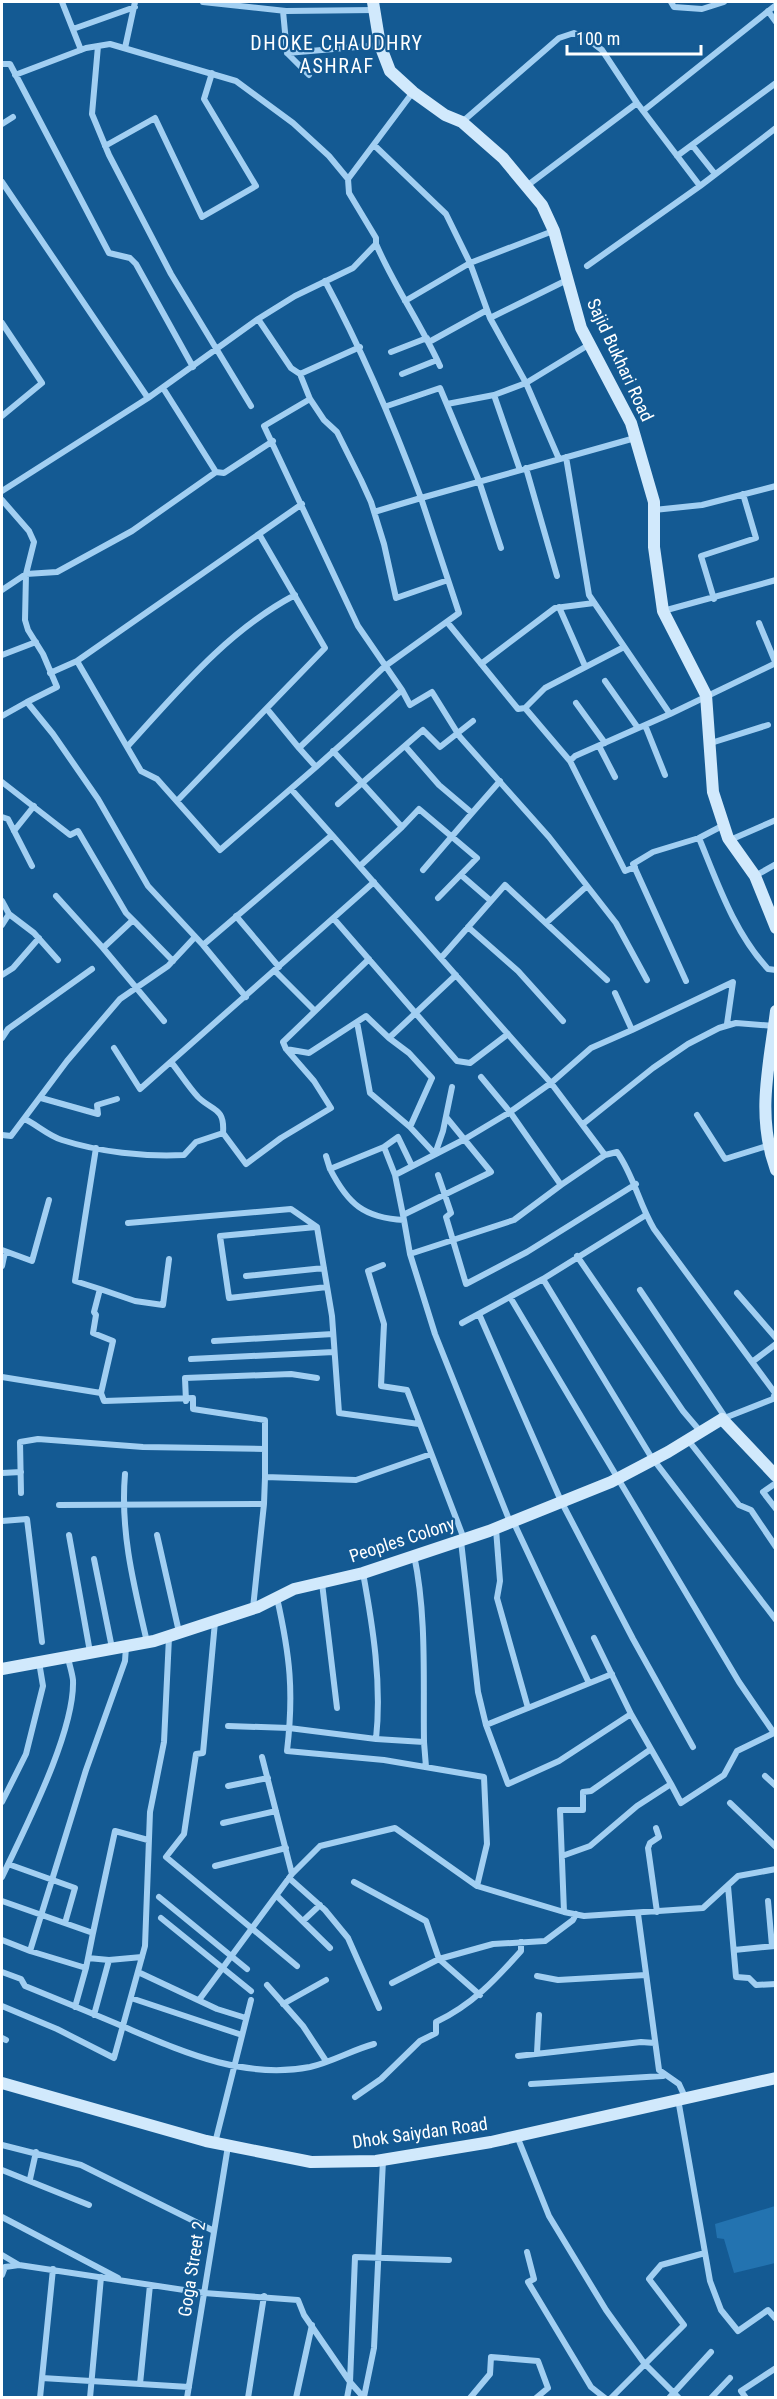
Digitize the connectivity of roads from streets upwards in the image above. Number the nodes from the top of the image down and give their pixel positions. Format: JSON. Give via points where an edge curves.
{"nodes":[{"id":1,"x":62,"y":2,"type":"edge"},
{"id":2,"x":203,"y":2,"type":"edge"},
{"id":3,"x":671,"y":2,"type":"edge"},
{"id":4,"x":724,"y":2,"type":"edge"},
{"id":5,"x":135,"y":4,"type":"edge"},
{"id":6,"x":776,"y":5,"type":"edge"},
{"id":7,"x":374,"y":6,"type":"edge"},
{"id":8,"x":283,"y":11,"type":"junction"},
{"id":9,"x":768,"y":11,"type":"junction"},
{"id":10,"x":776,"y":22,"type":"edge"},
{"id":11,"x":73,"y":29,"type":"junction"},
{"id":12,"x":380,"y":45,"type":"junction"},
{"id":13,"x":98,"y":46,"type":"junction"},
{"id":14,"x":125,"y":48,"type":"junction"},
{"id":15,"x":81,"y":50,"type":"junction"},
{"id":16,"x":287,"y":53,"type":"junction"},
{"id":17,"x":2,"y":64,"type":"edge"},
{"id":18,"x":212,"y":73,"type":"junction"},
{"id":19,"x":15,"y":75,"type":"junction"},
{"id":20,"x":309,"y":75,"type":"dead end"},
{"id":21,"x":776,"y":83,"type":"edge"},
{"id":22,"x":413,"y":92,"type":"junction"},
{"id":23,"x":637,"y":103,"type":"junction"},
{"id":24,"x":643,"y":111,"type":"junction"},
{"id":25,"x":13,"y":117,"type":"dead end"},
{"id":26,"x":462,"y":122,"type":"junction"},
{"id":27,"x":2,"y":124,"type":"edge"},
{"id":28,"x":776,"y":128,"type":"edge"},
{"id":29,"x":692,"y":145,"type":"junction"},
{"id":30,"x":105,"y":146,"type":"junction"},
{"id":31,"x":375,"y":146,"type":"junction"},
{"id":32,"x":677,"y":156,"type":"junction"},
{"id":33,"x":715,"y":174,"type":"junction"},
{"id":34,"x":348,"y":179,"type":"junction"},
{"id":35,"x":2,"y":182,"type":"edge"},
{"id":36,"x":528,"y":185,"type":"junction"},
{"id":37,"x":700,"y":186,"type":"junction"},
{"id":38,"x":554,"y":231,"type":"junction"},
{"id":39,"x":375,"y":244,"type":"junction"},
{"id":40,"x":470,"y":263,"type":"junction"},
{"id":41,"x":587,"y":266,"type":"dead end"},
{"id":42,"x":567,"y":280,"type":"junction"},
{"id":43,"x":325,"y":281,"type":"junction"},
{"id":44,"x":405,"y":301,"type":"junction"},
{"id":45,"x":487,"y":310,"type":"junction"},
{"id":46,"x":490,"y":318,"type":"junction"},
{"id":47,"x":258,"y":320,"type":"junction"},
{"id":48,"x":2,"y":323,"type":"edge"},
{"id":49,"x":428,"y":340,"type":"junction"},
{"id":50,"x":590,"y":344,"type":"junction"},
{"id":51,"x":360,"y":347,"type":"junction"},
{"id":52,"x":217,"y":350,"type":"junction"},
{"id":53,"x":391,"y":352,"type":"dead end"},
{"id":54,"x":193,"y":367,"type":"junction"},
{"id":55,"x":300,"y":374,"type":"junction"},
{"id":56,"x":402,"y":374,"type":"dead end"},
{"id":57,"x":526,"y":383,"type":"junction"},
{"id":58,"x":163,"y":388,"type":"junction"},
{"id":59,"x":494,"y":394,"type":"junction"},
{"id":60,"x":148,"y":398,"type":"junction"},
{"id":61,"x":310,"y":399,"type":"junction"},
{"id":62,"x":447,"y":404,"type":"junction"},
{"id":63,"x":251,"y":405,"type":"dead end"},
{"id":64,"x":387,"y":406,"type":"junction"},
{"id":65,"x":2,"y":416,"type":"edge"},
{"id":66,"x":635,"y":438,"type":"junction"},
{"id":67,"x":273,"y":441,"type":"junction"},
{"id":68,"x":562,"y":458,"type":"junction"},
{"id":69,"x":524,"y":469,"type":"junction"},
{"id":70,"x":216,"y":472,"type":"junction"},
{"id":71,"x":479,"y":481,"type":"junction"},
{"id":72,"x":776,"y":486,"type":"edge"},
{"id":73,"x":2,"y":491,"type":"edge"},
{"id":74,"x":742,"y":494,"type":"junction"},
{"id":75,"x":421,"y":498,"type":"junction"},
{"id":76,"x":2,"y":500,"type":"edge"},
{"id":77,"x":302,"y":504,"type":"junction"},
{"id":78,"x":654,"y":510,"type":"junction"},
{"id":79,"x":374,"y":512,"type":"junction"},
{"id":80,"x":259,"y":534,"type":"junction"},
{"id":81,"x":501,"y":548,"type":"dead end"},
{"id":82,"x":26,"y":574,"type":"junction"},
{"id":83,"x":557,"y":576,"type":"dead end"},
{"id":84,"x":448,"y":580,"type":"junction"},
{"id":85,"x":776,"y":580,"type":"edge"},
{"id":86,"x":2,"y":590,"type":"edge"},
{"id":87,"x":295,"y":595,"type":"junction"},
{"id":88,"x":714,"y":599,"type":"junction"},
{"id":89,"x":594,"y":603,"type":"junction"},
{"id":90,"x":559,"y":607,"type":"junction"},
{"id":91,"x":663,"y":611,"type":"junction"},
{"id":92,"x":447,"y":622,"type":"junction"},
{"id":93,"x":759,"y":623,"type":"dead end"},
{"id":94,"x":36,"y":642,"type":"junction"},
{"id":95,"x":624,"y":647,"type":"junction"},
{"id":96,"x":2,"y":655,"type":"edge"},
{"id":97,"x":77,"y":661,"type":"junction"},
{"id":98,"x":775,"y":663,"type":"edge"},
{"id":99,"x":481,"y":664,"type":"junction"},
{"id":100,"x":384,"y":666,"type":"junction"},
{"id":101,"x":585,"y":666,"type":"junction"},
{"id":102,"x":50,"y":673,"type":"junction"},
{"id":103,"x":605,"y":681,"type":"dead end"},
{"id":104,"x":402,"y":690,"type":"junction"},
{"id":105,"x":706,"y":695,"type":"junction"},
{"id":106,"x":27,"y":702,"type":"junction"},
{"id":107,"x":576,"y":703,"type":"dead end"},
{"id":108,"x":525,"y":708,"type":"junction"},
{"id":109,"x":267,"y":710,"type":"junction"},
{"id":110,"x":670,"y":714,"type":"junction"},
{"id":111,"x":2,"y":716,"type":"edge"},
{"id":112,"x":473,"y":722,"type":"dead end"},
{"id":113,"x":645,"y":725,"type":"junction"},
{"id":114,"x":768,"y":725,"type":"dead end"},
{"id":115,"x":638,"y":728,"type":"junction"},
{"id":116,"x":458,"y":733,"type":"junction"},
{"id":117,"x":711,"y":743,"type":"junction"},
{"id":118,"x":602,"y":745,"type":"junction"},
{"id":119,"x":405,"y":746,"type":"junction"},
{"id":120,"x":127,"y":747,"type":"junction"},
{"id":121,"x":299,"y":748,"type":"junction"},
{"id":122,"x":333,"y":752,"type":"junction"},
{"id":123,"x":570,"y":762,"type":"junction"},
{"id":124,"x":316,"y":767,"type":"junction"},
{"id":125,"x":665,"y":775,"type":"dead end"},
{"id":126,"x":615,"y":777,"type":"dead end"},
{"id":127,"x":500,"y":781,"type":"junction"},
{"id":128,"x":2,"y":782,"type":"edge"},
{"id":129,"x":362,"y":783,"type":"junction"},
{"id":130,"x":291,"y":789,"type":"junction"},
{"id":131,"x":177,"y":801,"type":"junction"},
{"id":132,"x":338,"y":804,"type":"dead end"},
{"id":133,"x":34,"y":806,"type":"junction"},
{"id":134,"x":472,"y":813,"type":"junction"},
{"id":135,"x":2,"y":817,"type":"edge"},
{"id":136,"x":776,"y":820,"type":"edge"},
{"id":137,"x":724,"y":825,"type":"junction"},
{"id":138,"x":402,"y":827,"type":"junction"},
{"id":139,"x":14,"y":831,"type":"junction"},
{"id":140,"x":332,"y":836,"type":"junction"},
{"id":141,"x":452,"y":837,"type":"junction"},
{"id":142,"x":699,"y":837,"type":"junction"},
{"id":143,"x":730,"y":840,"type":"junction"},
{"id":144,"x":776,"y":864,"type":"edge"},
{"id":145,"x":32,"y":866,"type":"dead end"},
{"id":146,"x":360,"y":866,"type":"junction"},
{"id":147,"x":635,"y":867,"type":"junction"},
{"id":148,"x":423,"y":870,"type":"dead end"},
{"id":149,"x":460,"y":875,"type":"junction"},
{"id":150,"x":755,"y":876,"type":"junction"},
{"id":151,"x":374,"y":882,"type":"junction"},
{"id":152,"x":586,"y":886,"type":"junction"},
{"id":153,"x":56,"y":896,"type":"dead end"},
{"id":154,"x":438,"y":898,"type":"dead end"},
{"id":155,"x":2,"y":901,"type":"edge"},
{"id":156,"x":491,"y":901,"type":"junction"},
{"id":157,"x":9,"y":914,"type":"junction"},
{"id":158,"x":236,"y":916,"type":"junction"},
{"id":159,"x":334,"y":919,"type":"junction"},
{"id":160,"x":133,"y":920,"type":"junction"},
{"id":161,"x":547,"y":922,"type":"junction"},
{"id":162,"x":775,"y":924,"type":"edge"},
{"id":163,"x":2,"y":925,"type":"edge"},
{"id":164,"x":468,"y":927,"type":"junction"},
{"id":165,"x":39,"y":938,"type":"junction"},
{"id":166,"x":195,"y":938,"type":"junction"},
{"id":167,"x":203,"y":945,"type":"junction"},
{"id":168,"x":103,"y":948,"type":"junction"},
{"id":169,"x":441,"y":958,"type":"junction"},
{"id":170,"x":369,"y":959,"type":"junction"},
{"id":171,"x":58,"y":960,"type":"dead end"},
{"id":172,"x":173,"y":961,"type":"junction"},
{"id":173,"x":92,"y":969,"type":"dead end"},
{"id":174,"x":277,"y":969,"type":"junction"},
{"id":175,"x":776,"y":970,"type":"edge"},
{"id":176,"x":2,"y":975,"type":"edge"},
{"id":177,"x":456,"y":975,"type":"junction"},
{"id":178,"x":607,"y":980,"type":"dead end"},
{"id":179,"x":647,"y":980,"type":"dead end"},
{"id":180,"x":686,"y":981,"type":"dead end"},
{"id":181,"x":136,"y":988,"type":"junction"},
{"id":182,"x":615,"y":993,"type":"dead end"},
{"id":183,"x":246,"y":997,"type":"junction"},
{"id":184,"x":315,"y":1011,"type":"junction"},
{"id":185,"x":776,"y":1011,"type":"edge"},
{"id":186,"x":416,"y":1013,"type":"junction"},
{"id":187,"x":164,"y":1021,"type":"dead end"},
{"id":188,"x":563,"y":1021,"type":"dead end"},
{"id":189,"x":357,"y":1022,"type":"junction"},
{"id":190,"x":727,"y":1024,"type":"junction"},
{"id":191,"x":632,"y":1030,"type":"junction"},
{"id":192,"x":774,"y":1031,"type":"edge"},
{"id":193,"x":508,"y":1034,"type":"junction"},
{"id":194,"x":2,"y":1038,"type":"edge"},
{"id":195,"x":389,"y":1038,"type":"junction"},
{"id":196,"x":114,"y":1048,"type":"dead end"},
{"id":197,"x":286,"y":1049,"type":"junction"},
{"id":198,"x":773,"y":1055,"type":"edge"},
{"id":199,"x":171,"y":1062,"type":"junction"},
{"id":200,"x":481,"y":1077,"type":"dead end"},
{"id":201,"x":551,"y":1083,"type":"junction"},
{"id":202,"x":452,"y":1087,"type":"dead end"},
{"id":203,"x":41,"y":1098,"type":"junction"},
{"id":204,"x":117,"y":1099,"type":"dead end"},
{"id":205,"x":510,"y":1112,"type":"junction"},
{"id":206,"x":697,"y":1115,"type":"dead end"},
{"id":207,"x":446,"y":1116,"type":"junction"},
{"id":208,"x":25,"y":1119,"type":"junction"},
{"id":209,"x":583,"y":1124,"type":"junction"},
{"id":210,"x":410,"y":1127,"type":"junction"},
{"id":211,"x":223,"y":1133,"type":"junction"},
{"id":212,"x":2,"y":1135,"type":"edge"},
{"id":213,"x":465,"y":1139,"type":"junction"},
{"id":214,"x":767,"y":1146,"type":"junction"},
{"id":215,"x":384,"y":1147,"type":"junction"},
{"id":216,"x":96,"y":1148,"type":"junction"},
{"id":217,"x":435,"y":1154,"type":"junction"},
{"id":218,"x":605,"y":1155,"type":"junction"},
{"id":219,"x":326,"y":1156,"type":"dead end"},
{"id":220,"x":412,"y":1166,"type":"junction"},
{"id":221,"x":330,"y":1169,"type":"junction"},
{"id":222,"x":776,"y":1170,"type":"edge"},
{"id":223,"x":395,"y":1175,"type":"junction"},
{"id":224,"x":438,"y":1175,"type":"dead end"},
{"id":225,"x":636,"y":1184,"type":"junction"},
{"id":226,"x":561,"y":1185,"type":"junction"},
{"id":227,"x":445,"y":1194,"type":"junction"},
{"id":228,"x":49,"y":1200,"type":"dead end"},
{"id":229,"x":646,"y":1215,"type":"junction"},
{"id":230,"x":404,"y":1218,"type":"junction"},
{"id":231,"x":128,"y":1223,"type":"dead end"},
{"id":232,"x":317,"y":1227,"type":"junction"},
{"id":233,"x":453,"y":1241,"type":"junction"},
{"id":234,"x":3,"y":1251,"type":"edge"},
{"id":235,"x":410,"y":1254,"type":"junction"},
{"id":236,"x":577,"y":1256,"type":"junction"},
{"id":237,"x":169,"y":1259,"type":"dead end"},
{"id":238,"x":384,"y":1265,"type":"dead end"},
{"id":239,"x":2,"y":1266,"type":"edge"},
{"id":240,"x":324,"y":1268,"type":"junction"},
{"id":241,"x":246,"y":1276,"type":"dead end"},
{"id":242,"x":543,"y":1279,"type":"junction"},
{"id":243,"x":327,"y":1287,"type":"junction"},
{"id":244,"x":100,"y":1289,"type":"junction"},
{"id":245,"x":640,"y":1290,"type":"dead end"},
{"id":246,"x":737,"y":1293,"type":"dead end"},
{"id":247,"x":510,"y":1297,"type":"junction"},
{"id":248,"x":479,"y":1314,"type":"junction"},
{"id":249,"x":462,"y":1323,"type":"dead end"},
{"id":250,"x":333,"y":1334,"type":"junction"},
{"id":251,"x":776,"y":1338,"type":"edge"},
{"id":252,"x":214,"y":1341,"type":"dead end"},
{"id":253,"x":776,"y":1344,"type":"edge"},
{"id":254,"x":334,"y":1352,"type":"junction"},
{"id":255,"x":190,"y":1359,"type":"dead end"},
{"id":256,"x":752,"y":1362,"type":"junction"},
{"id":257,"x":2,"y":1377,"type":"edge"},
{"id":258,"x":317,"y":1378,"type":"dead end"},
{"id":259,"x":101,"y":1393,"type":"junction"},
{"id":260,"x":186,"y":1401,"type":"junction"},
{"id":261,"x":724,"y":1418,"type":"junction"},
{"id":262,"x":420,"y":1424,"type":"junction"},
{"id":263,"x":700,"y":1431,"type":"junction"},
{"id":264,"x":688,"y":1439,"type":"junction"},
{"id":265,"x":265,"y":1449,"type":"junction"},
{"id":266,"x":431,"y":1454,"type":"junction"},
{"id":267,"x":655,"y":1459,"type":"junction"},
{"id":268,"x":21,"y":1472,"type":"junction"},
{"id":269,"x":2,"y":1473,"type":"edge"},
{"id":270,"x":124,"y":1474,"type":"dead end"},
{"id":271,"x":776,"y":1476,"type":"edge"},
{"id":272,"x":265,"y":1477,"type":"junction"},
{"id":273,"x":618,"y":1478,"type":"junction"},
{"id":274,"x":776,"y":1483,"type":"edge"},
{"id":275,"x":21,"y":1493,"type":"dead end"},
{"id":276,"x":561,"y":1501,"type":"junction"},
{"id":277,"x":264,"y":1504,"type":"junction"},
{"id":278,"x":59,"y":1505,"type":"dead end"},
{"id":279,"x":122,"y":1506,"type":"junction"},
{"id":280,"x":776,"y":1509,"type":"edge"},
{"id":281,"x":2,"y":1521,"type":"edge"},
{"id":282,"x":511,"y":1522,"type":"junction"},
{"id":283,"x":496,"y":1528,"type":"junction"},
{"id":284,"x":69,"y":1535,"type":"dead end"},
{"id":285,"x":157,"y":1535,"type":"dead end"},
{"id":286,"x":463,"y":1539,"type":"junction"},
{"id":287,"x":776,"y":1547,"type":"edge"},
{"id":288,"x":414,"y":1556,"type":"junction"},
{"id":289,"x":94,"y":1559,"type":"dead end"},
{"id":290,"x":363,"y":1573,"type":"junction"},
{"id":291,"x":322,"y":1583,"type":"junction"},
{"id":292,"x":277,"y":1598,"type":"junction"},
{"id":293,"x":253,"y":1608,"type":"junction"},
{"id":294,"x":776,"y":1620,"type":"edge"},
{"id":295,"x":215,"y":1621,"type":"junction"},
{"id":296,"x":174,"y":1635,"type":"junction"},
{"id":297,"x":594,"y":1638,"type":"dead end"},
{"id":298,"x":42,"y":1642,"type":"dead end"},
{"id":299,"x":147,"y":1643,"type":"junction"},
{"id":300,"x":127,"y":1646,"type":"junction"},
{"id":301,"x":112,"y":1649,"type":"junction"},
{"id":302,"x":91,"y":1653,"type":"junction"},
{"id":303,"x":68,"y":1657,"type":"junction"},
{"id":304,"x":39,"y":1662,"type":"junction"},
{"id":305,"x":2,"y":1669,"type":"edge"},
{"id":306,"x":612,"y":1674,"type":"junction"},
{"id":307,"x":589,"y":1683,"type":"junction"},
{"id":308,"x":337,"y":1708,"type":"dead end"},
{"id":309,"x":528,"y":1708,"type":"junction"},
{"id":310,"x":631,"y":1714,"type":"junction"},
{"id":311,"x":486,"y":1725,"type":"junction"},
{"id":312,"x":228,"y":1726,"type":"dead end"},
{"id":313,"x":290,"y":1728,"type":"junction"},
{"id":314,"x":376,"y":1739,"type":"junction"},
{"id":315,"x":424,"y":1742,"type":"junction"},
{"id":316,"x":693,"y":1747,"type":"dead end"},
{"id":317,"x":651,"y":1749,"type":"junction"},
{"id":318,"x":262,"y":1757,"type":"dead end"},
{"id":319,"x":426,"y":1767,"type":"junction"},
{"id":320,"x":765,"y":1776,"type":"dead end"},
{"id":321,"x":268,"y":1778,"type":"junction"},
{"id":322,"x":670,"y":1784,"type":"junction"},
{"id":323,"x":228,"y":1786,"type":"dead end"},
{"id":324,"x":776,"y":1786,"type":"edge"},
{"id":325,"x":2,"y":1802,"type":"edge"},
{"id":326,"x":730,"y":1803,"type":"dead end"},
{"id":327,"x":276,"y":1811,"type":"junction"},
{"id":328,"x":223,"y":1823,"type":"dead end"},
{"id":329,"x":656,"y":1828,"type":"dead end"},
{"id":330,"x":148,"y":1840,"type":"junction"},
{"id":331,"x":776,"y":1847,"type":"edge"},
{"id":332,"x":286,"y":1848,"type":"junction"},
{"id":333,"x":562,"y":1856,"type":"junction"},
{"id":334,"x":8,"y":1864,"type":"junction"},
{"id":335,"x":215,"y":1866,"type":"dead end"},
{"id":336,"x":776,"y":1869,"type":"edge"},
{"id":337,"x":291,"y":1876,"type":"junction"},
{"id":338,"x":2,"y":1877,"type":"edge"},
{"id":339,"x":53,"y":1878,"type":"junction"},
{"id":340,"x":354,"y":1881,"type":"dead end"},
{"id":341,"x":477,"y":1886,"type":"junction"},
{"id":342,"x":728,"y":1886,"type":"junction"},
{"id":343,"x":159,"y":1896,"type":"dead end"},
{"id":344,"x":277,"y":1896,"type":"junction"},
{"id":345,"x":2,"y":1901,"type":"edge"},
{"id":346,"x":768,"y":1901,"type":"dead end"},
{"id":347,"x":320,"y":1905,"type":"junction"},
{"id":348,"x":564,"y":1911,"type":"junction"},
{"id":349,"x":657,"y":1912,"type":"junction"},
{"id":350,"x":576,"y":1914,"type":"junction"},
{"id":351,"x":638,"y":1914,"type":"junction"},
{"id":352,"x":41,"y":1916,"type":"junction"},
{"id":353,"x":160,"y":1918,"type":"dead end"},
{"id":354,"x":304,"y":1920,"type":"junction"},
{"id":355,"x":65,"y":1923,"type":"junction"},
{"id":356,"x":253,"y":1929,"type":"junction"},
{"id":357,"x":93,"y":1933,"type":"junction"},
{"id":358,"x":2,"y":1940,"type":"edge"},
{"id":359,"x":521,"y":1942,"type":"junction"},
{"id":360,"x":774,"y":1946,"type":"edge"},
{"id":361,"x":330,"y":1948,"type":"dead end"},
{"id":362,"x":735,"y":1950,"type":"junction"},
{"id":363,"x":30,"y":1951,"type":"junction"},
{"id":364,"x":142,"y":1957,"type":"junction"},
{"id":365,"x":88,"y":1958,"type":"junction"},
{"id":366,"x":231,"y":1958,"type":"junction"},
{"id":367,"x":439,"y":1959,"type":"junction"},
{"id":368,"x":109,"y":1960,"type":"junction"},
{"id":369,"x":297,"y":1966,"type":"dead end"},
{"id":370,"x":86,"y":1968,"type":"junction"},
{"id":371,"x":247,"y":1969,"type":"dead end"},
{"id":372,"x":222,"y":1970,"type":"junction"},
{"id":373,"x":2,"y":1972,"type":"edge"},
{"id":374,"x":138,"y":1972,"type":"junction"},
{"id":375,"x":646,"y":1975,"type":"junction"},
{"id":376,"x":537,"y":1976,"type":"dead end"},
{"id":377,"x":326,"y":1980,"type":"dead end"},
{"id":378,"x":392,"y":1983,"type":"dead end"},
{"id":379,"x":776,"y":1984,"type":"edge"},
{"id":380,"x":267,"y":1985,"type":"dead end"},
{"id":381,"x":251,"y":1991,"type":"dead end"},
{"id":382,"x":480,"y":1995,"type":"junction"},
{"id":383,"x":131,"y":1998,"type":"junction"},
{"id":384,"x":199,"y":2000,"type":"junction"},
{"id":385,"x":251,"y":2000,"type":"dead end"},
{"id":386,"x":283,"y":2004,"type":"junction"},
{"id":387,"x":2,"y":2006,"type":"edge"},
{"id":388,"x":75,"y":2007,"type":"junction"},
{"id":389,"x":379,"y":2008,"type":"dead end"},
{"id":390,"x":94,"y":2015,"type":"junction"},
{"id":391,"x":539,"y":2015,"type":"dead end"},
{"id":392,"x":246,"y":2018,"type":"junction"},
{"id":393,"x":122,"y":2026,"type":"junction"},
{"id":394,"x":242,"y":2035,"type":"junction"},
{"id":395,"x":655,"y":2043,"type":"junction"},
{"id":396,"x":374,"y":2044,"type":"dead end"},
{"id":397,"x":537,"y":2053,"type":"junction"},
{"id":398,"x":518,"y":2056,"type":"dead end"},
{"id":399,"x":326,"y":2061,"type":"junction"},
{"id":400,"x":235,"y":2064,"type":"junction"},
{"id":401,"x":663,"y":2076,"type":"junction"},
{"id":402,"x":776,"y":2078,"type":"edge"},
{"id":403,"x":2,"y":2083,"type":"edge"},
{"id":404,"x":531,"y":2084,"type":"dead end"},
{"id":405,"x":355,"y":2097,"type":"dead end"},
{"id":406,"x":681,"y":2098,"type":"junction"},
{"id":407,"x":517,"y":2136,"type":"junction"},
{"id":408,"x":215,"y":2143,"type":"junction"},
{"id":409,"x":2,"y":2145,"type":"edge"},
{"id":410,"x":228,"y":2146,"type":"junction"},
{"id":411,"x":36,"y":2152,"type":"junction"},
{"id":412,"x":383,"y":2160,"type":"junction"},
{"id":413,"x":2,"y":2170,"type":"edge"},
{"id":414,"x":30,"y":2179,"type":"junction"},
{"id":415,"x":89,"y":2205,"type":"dead end"},
{"id":416,"x":2,"y":2217,"type":"edge"},
{"id":417,"x":214,"y":2231,"type":"junction"},
{"id":418,"x":527,"y":2252,"type":"dead end"},
{"id":419,"x":705,"y":2253,"type":"junction"},
{"id":420,"x":2,"y":2255,"type":"edge"},
{"id":421,"x":379,"y":2256,"type":"junction"},
{"id":422,"x":449,"y":2260,"type":"dead end"},
{"id":423,"x":20,"y":2265,"type":"junction"},
{"id":424,"x":53,"y":2269,"type":"junction"},
{"id":425,"x":2,"y":2275,"type":"edge"},
{"id":426,"x":101,"y":2277,"type":"junction"},
{"id":427,"x":121,"y":2280,"type":"junction"},
{"id":428,"x":150,"y":2284,"type":"junction"},
{"id":429,"x":204,"y":2294,"type":"junction"},
{"id":430,"x":264,"y":2296,"type":"junction"},
{"id":431,"x":776,"y":2319,"type":"edge"},
{"id":432,"x":312,"y":2325,"type":"junction"},
{"id":433,"x":711,"y":2352,"type":"dead end"},
{"id":434,"x":644,"y":2363,"type":"junction"},
{"id":435,"x":776,"y":2368,"type":"edge"},
{"id":436,"x":42,"y":2378,"type":"junction"},
{"id":437,"x":730,"y":2378,"type":"dead end"},
{"id":438,"x":91,"y":2381,"type":"junction"},
{"id":439,"x":350,"y":2382,"type":"junction"},
{"id":440,"x":140,"y":2384,"type":"junction"},
{"id":441,"x":189,"y":2387,"type":"junction"},
{"id":442,"x":674,"y":2396,"type":"edge"},
{"id":443,"x":40,"y":2397,"type":"edge"},
{"id":444,"x":90,"y":2397,"type":"edge"},
{"id":445,"x":187,"y":2397,"type":"edge"},
{"id":446,"x":248,"y":2397,"type":"edge"},
{"id":447,"x":296,"y":2397,"type":"edge"},
{"id":448,"x":347,"y":2397,"type":"edge"},
{"id":449,"x":470,"y":2397,"type":"edge"},
{"id":450,"x":536,"y":2397,"type":"edge"},
{"id":451,"x":605,"y":2397,"type":"edge"},
{"id":452,"x":610,"y":2397,"type":"edge"},
{"id":453,"x":711,"y":2397,"type":"edge"},
{"id":454,"x":746,"y":2397,"type":"edge"}],
"edges":[{"from":1,"to":11,"type":"street"},
{"from":2,"to":8,"type":"street"},
{"from":3,"to":4,"type":"street","via":[[674,7],[702,9]]},
{"from":5,"to":11,"type":"street"},
{"from":5,"to":14,"type":"street"},
{"from":6,"to":9,"type":"street"},
{"from":7,"to":8,"type":"street"},
{"from":7,"to":12,"type":"street","name":"Sajid Bukhari Road"},
{"from":8,"to":16,"type":"street"},
{"from":9,"to":10,"type":"street"},
{"from":9,"to":24,"type":"street"},
{"from":11,"to":15,"type":"street"},
{"from":12,"to":16,"type":"street"},
{"from":12,"to":22,"type":"street","name":"Sajid Bukhari Road","via":[[390,70]]},
{"from":13,"to":14,"type":"street"},
{"from":13,"to":15,"type":"street"},
{"from":13,"to":30,"type":"street","via":[[92,114]]},
{"from":14,"to":18,"type":"street"},
{"from":15,"to":19,"type":"street"},
{"from":16,"to":20,"type":"street"},
{"from":17,"to":19,"type":"street","via":[[10,64]]},
{"from":18,"to":30,"type":"street","via":[[204,99],[256,186],[202,217],[155,118]]},
{"from":18,"to":34,"type":"street","via":[[236,81],[293,123]]},
{"from":19,"to":54,"type":"street","via":[[110,253],[130,258],[136,264]]},
{"from":21,"to":29,"type":"street"},
{"from":22,"to":26,"type":"street","name":"Sajid Bukhari Road"},
{"from":22,"to":31,"type":"street"},
{"from":23,"to":24,"type":"street"},
{"from":23,"to":26,"type":"street","via":[[602,51],[574,33],[559,38]]},
{"from":23,"to":36,"type":"street"},
{"from":24,"to":32,"type":"street"},
{"from":25,"to":27,"type":"street"},
{"from":26,"to":36,"type":"street","name":"Sajid Bukhari Road"},
{"from":28,"to":33,"type":"street"},
{"from":29,"to":32,"type":"street"},
{"from":29,"to":33,"type":"street"},
{"from":30,"to":52,"type":"street","via":[[171,274]]},
{"from":31,"to":34,"type":"street"},
{"from":31,"to":40,"type":"street","via":[[446,214]]},
{"from":32,"to":37,"type":"street"},
{"from":33,"to":37,"type":"street"},
{"from":34,"to":39,"type":"street","via":[[350,193]]},
{"from":35,"to":60,"type":"street"},
{"from":36,"to":38,"type":"street","name":"Sajid Bukhari Road"},
{"from":37,"to":41,"type":"street"},
{"from":38,"to":40,"type":"street"},
{"from":38,"to":42,"type":"street","name":"Sajid Bukhari Road"},
{"from":39,"to":43,"type":"street","via":[[353,268]]},
{"from":39,"to":44,"type":"street"},
{"from":40,"to":44,"type":"street"},
{"from":40,"to":45,"type":"street"},
{"from":42,"to":46,"type":"street"},
{"from":42,"to":50,"type":"street","name":"Sajid Bukhari Road","via":[[581,328]]},
{"from":43,"to":47,"type":"street"},
{"from":43,"to":51,"type":"street"},
{"from":44,"to":49,"type":"street"},
{"from":45,"to":46,"type":"street"},
{"from":45,"to":49,"type":"street"},
{"from":46,"to":57,"type":"street"},
{"from":47,"to":52,"type":"street"},
{"from":47,"to":55,"type":"street","via":[[291,368]]},
{"from":48,"to":65,"type":"street","via":[[42,383]]},
{"from":49,"to":53,"type":"street"},
{"from":49,"to":56,"type":"street","via":[[439,363]]},
{"from":50,"to":57,"type":"street"},
{"from":50,"to":66,"type":"street","name":"Sajid Bukhari Road"},
{"from":51,"to":55,"type":"street"},
{"from":51,"to":64,"type":"street"},
{"from":52,"to":54,"type":"street"},
{"from":52,"to":63,"type":"street"},
{"from":54,"to":58,"type":"street"},
{"from":55,"to":61,"type":"street"},
{"from":57,"to":59,"type":"street"},
{"from":57,"to":68,"type":"street"},
{"from":58,"to":60,"type":"street"},
{"from":58,"to":70,"type":"street"},
{"from":59,"to":62,"type":"street"},
{"from":59,"to":69,"type":"street"},
{"from":60,"to":73,"type":"street"},
{"from":61,"to":67,"type":"street","via":[[264,426]]},
{"from":61,"to":79,"type":"street","via":[[337,432]]},
{"from":62,"to":64,"type":"street","via":[[440,388]]},
{"from":62,"to":71,"type":"street"},
{"from":64,"to":75,"type":"street"},
{"from":66,"to":68,"type":"street"},
{"from":66,"to":78,"type":"street","name":"Sajid Bukhari Road"},
{"from":67,"to":70,"type":"street","via":[[224,473]]},
{"from":67,"to":77,"type":"street"},
{"from":68,"to":69,"type":"street"},
{"from":68,"to":89,"type":"street","via":[[589,595]]},
{"from":69,"to":71,"type":"street"},
{"from":69,"to":83,"type":"street"},
{"from":70,"to":82,"type":"street","via":[[132,531],[57,572]]},
{"from":71,"to":75,"type":"street"},
{"from":71,"to":81,"type":"street"},
{"from":72,"to":74,"type":"street"},
{"from":74,"to":78,"type":"street","via":[[702,505]]},
{"from":74,"to":88,"type":"street","via":[[756,538],[701,556]]},
{"from":75,"to":79,"type":"street"},
{"from":75,"to":84,"type":"street"},
{"from":76,"to":82,"type":"street","via":[[34,542]]},
{"from":77,"to":80,"type":"street"},
{"from":77,"to":100,"type":"street","via":[[358,627]]},
{"from":78,"to":91,"type":"street","name":"Sajid Bukhari Road","via":[[654,548]]},
{"from":79,"to":84,"type":"street","via":[[396,598]]},
{"from":80,"to":87,"type":"street"},
{"from":80,"to":97,"type":"street"},
{"from":82,"to":86,"type":"street"},
{"from":82,"to":94,"type":"street","via":[[25,620]]},
{"from":84,"to":92,"type":"street","via":[[459,613]]},
{"from":85,"to":88,"type":"street"},
{"from":87,"to":109,"type":"street","via":[[325,648]]},
{"from":87,"to":120,"type":"street","via":[[213,654]]},
{"from":88,"to":91,"type":"street"},
{"from":89,"to":90,"type":"street"},
{"from":89,"to":95,"type":"street"},
{"from":90,"to":99,"type":"street"},
{"from":90,"to":101,"type":"street"},
{"from":91,"to":105,"type":"street","name":"Sajid Bukhari Road"},
{"from":92,"to":99,"type":"street"},
{"from":92,"to":100,"type":"street"},
{"from":93,"to":98,"type":"street"},
{"from":94,"to":96,"type":"street"},
{"from":94,"to":102,"type":"street"},
{"from":95,"to":101,"type":"street"},
{"from":95,"to":110,"type":"street"},
{"from":97,"to":102,"type":"street"},
{"from":97,"to":120,"type":"street"},
{"from":98,"to":105,"type":"street"},
{"from":99,"to":108,"type":"street","via":[[518,709]]},
{"from":100,"to":104,"type":"street"},
{"from":100,"to":121,"type":"street"},
{"from":101,"to":108,"type":"street","via":[[545,688]]},
{"from":102,"to":106,"type":"street","via":[[57,687]]},
{"from":103,"to":115,"type":"street"},
{"from":104,"to":116,"type":"street","via":[[410,705],[432,692]]},
{"from":104,"to":122,"type":"street"},
{"from":105,"to":110,"type":"street"},
{"from":105,"to":117,"type":"street","name":"Sajid Bukhari Road"},
{"from":106,"to":111,"type":"street"},
{"from":106,"to":166,"type":"street","via":[[98,799],[148,886]]},
{"from":107,"to":118,"type":"street"},
{"from":108,"to":123,"type":"street"},
{"from":109,"to":121,"type":"street"},
{"from":109,"to":131,"type":"street"},
{"from":110,"to":113,"type":"street"},
{"from":112,"to":116,"type":"street"},
{"from":113,"to":115,"type":"street"},
{"from":113,"to":125,"type":"street"},
{"from":114,"to":117,"type":"street"},
{"from":115,"to":118,"type":"street"},
{"from":116,"to":119,"type":"street","via":[[440,747],[423,730]]},
{"from":116,"to":127,"type":"street"},
{"from":117,"to":137,"type":"street","name":"Sajid Bukhari Road","via":[[713,792]]},
{"from":118,"to":123,"type":"street"},
{"from":118,"to":126,"type":"street"},
{"from":119,"to":129,"type":"street"},
{"from":119,"to":134,"type":"street","via":[[439,785]]},
{"from":120,"to":131,"type":"street","via":[[141,771],[157,779]]},
{"from":121,"to":124,"type":"street"},
{"from":122,"to":124,"type":"street"},
{"from":122,"to":129,"type":"street"},
{"from":123,"to":147,"type":"street","via":[[625,871]]},
{"from":124,"to":130,"type":"street"},
{"from":127,"to":134,"type":"street"},
{"from":127,"to":152,"type":"street"},
{"from":128,"to":133,"type":"street"},
{"from":129,"to":132,"type":"street"},
{"from":129,"to":138,"type":"street"},
{"from":130,"to":131,"type":"street","via":[[220,850]]},
{"from":130,"to":140,"type":"street"},
{"from":133,"to":139,"type":"street"},
{"from":133,"to":160,"type":"street","via":[[70,835],[78,831]]},
{"from":134,"to":141,"type":"street"},
{"from":135,"to":139,"type":"street","via":[[8,819]]},
{"from":136,"to":143,"type":"street"},
{"from":137,"to":142,"type":"street"},
{"from":137,"to":143,"type":"street","name":"Sajid Bukhari Road"},
{"from":138,"to":141,"type":"street","via":[[419,809]]},
{"from":138,"to":146,"type":"street"},
{"from":139,"to":145,"type":"street"},
{"from":140,"to":146,"type":"street"},
{"from":140,"to":158,"type":"street"},
{"from":141,"to":148,"type":"street"},
{"from":141,"to":149,"type":"street","via":[[477,858]]},
{"from":142,"to":147,"type":"street","via":[[653,852],[633,864]]},
{"from":142,"to":175,"type":"street","via":[[733,920],[758,958],[768,969]]},
{"from":143,"to":150,"type":"street","name":"Sajid Bukhari Road"},
{"from":144,"to":150,"type":"street"},
{"from":146,"to":151,"type":"street"},
{"from":147,"to":180,"type":"street"},
{"from":149,"to":154,"type":"street"},
{"from":149,"to":156,"type":"street"},
{"from":150,"to":162,"type":"street","name":"Sajid Bukhari Road"},
{"from":151,"to":159,"type":"street"},
{"from":151,"to":169,"type":"street"},
{"from":152,"to":161,"type":"street"},
{"from":152,"to":179,"type":"street","via":[[616,923]]},
{"from":153,"to":168,"type":"street"},
{"from":155,"to":157,"type":"street"},
{"from":156,"to":161,"type":"street","via":[[506,885]]},
{"from":156,"to":164,"type":"street"},
{"from":157,"to":163,"type":"street"},
{"from":157,"to":165,"type":"street"},
{"from":158,"to":167,"type":"street"},
{"from":158,"to":174,"type":"street"},
{"from":159,"to":170,"type":"street"},
{"from":159,"to":174,"type":"street"},
{"from":160,"to":168,"type":"street"},
{"from":160,"to":172,"type":"street"},
{"from":161,"to":178,"type":"street"},
{"from":164,"to":169,"type":"street"},
{"from":164,"to":188,"type":"street","via":[[518,971]]},
{"from":165,"to":171,"type":"street"},
{"from":165,"to":176,"type":"street"},
{"from":166,"to":167,"type":"street"},
{"from":166,"to":172,"type":"street"},
{"from":167,"to":183,"type":"street"},
{"from":168,"to":181,"type":"street"},
{"from":169,"to":177,"type":"street"},
{"from":170,"to":184,"type":"street"},
{"from":170,"to":186,"type":"street"},
{"from":172,"to":181,"type":"street"},
{"from":173,"to":194,"type":"street","via":[[8,1029]]},
{"from":174,"to":183,"type":"street"},
{"from":174,"to":184,"type":"street"},
{"from":177,"to":186,"type":"street"},
{"from":177,"to":193,"type":"street"},
{"from":181,"to":187,"type":"street"},
{"from":181,"to":203,"type":"street","via":[[120,999],[94,1028]]},
{"from":182,"to":191,"type":"street"},
{"from":183,"to":199,"type":"street"},
{"from":184,"to":197,"type":"street","via":[[283,1042]]},
{"from":185,"to":192,"type":"street"},
{"from":186,"to":193,"type":"street","via":[[457,1061],[470,1063]]},
{"from":186,"to":195,"type":"street"},
{"from":189,"to":195,"type":"street","via":[[366,1016]]},
{"from":189,"to":197,"type":"street","via":[[309,1053]]},
{"from":189,"to":210,"type":"street","via":[[370,1094]]},
{"from":190,"to":191,"type":"street","via":[[733,982]]},
{"from":190,"to":192,"type":"street"},
{"from":190,"to":209,"type":"street","via":[[653,1068]]},
{"from":191,"to":201,"type":"street","via":[[591,1048]]},
{"from":192,"to":198,"type":"street"},
{"from":193,"to":201,"type":"street"},
{"from":195,"to":210,"type":"street","via":[[432,1078]]},
{"from":196,"to":199,"type":"street","via":[[140,1089]]},
{"from":197,"to":211,"type":"street","via":[[331,1108],[246,1164]]},
{"from":198,"to":214,"type":"street","via":[[764,1118]]},
{"from":199,"to":211,"type":"street","via":[[199,1098],[215,1107],[224,1121]]},
{"from":200,"to":205,"type":"street"},
{"from":201,"to":205,"type":"street"},
{"from":201,"to":209,"type":"street"},
{"from":202,"to":207,"type":"street"},
{"from":203,"to":204,"type":"street","via":[[98,1114],[97,1105]]},
{"from":203,"to":208,"type":"street"},
{"from":205,"to":213,"type":"street"},
{"from":205,"to":226,"type":"street"},
{"from":206,"to":214,"type":"street","via":[[725,1159]]},
{"from":207,"to":213,"type":"street"},
{"from":207,"to":217,"type":"street"},
{"from":208,"to":212,"type":"street","via":[[11,1136]]},
{"from":208,"to":216,"type":"street","via":[[60,1140]]},
{"from":209,"to":218,"type":"street"},
{"from":210,"to":217,"type":"street"},
{"from":211,"to":216,"type":"street","via":[[196,1142],[184,1155]]},
{"from":213,"to":217,"type":"street"},
{"from":213,"to":227,"type":"street","via":[[491,1172]]},
{"from":214,"to":222,"type":"street"},
{"from":215,"to":220,"type":"street","via":[[398,1137]]},
{"from":215,"to":221,"type":"street"},
{"from":215,"to":223,"type":"street"},
{"from":216,"to":244,"type":"street","via":[[75,1281]]},
{"from":217,"to":220,"type":"street"},
{"from":218,"to":225,"type":"street","via":[[617,1152]]},
{"from":218,"to":226,"type":"street"},
{"from":219,"to":221,"type":"street"},
{"from":220,"to":223,"type":"street"},
{"from":221,"to":230,"type":"street","via":[[344,1196],[352,1202],[382,1219]]},
{"from":223,"to":230,"type":"street"},
{"from":224,"to":227,"type":"street"},
{"from":225,"to":229,"type":"street"},
{"from":225,"to":233,"type":"street","via":[[527,1252],[466,1284]]},
{"from":226,"to":233,"type":"street","via":[[514,1220]]},
{"from":227,"to":230,"type":"street"},
{"from":227,"to":233,"type":"street"},
{"from":228,"to":234,"type":"street","via":[[32,1261]]},
{"from":229,"to":236,"type":"street"},
{"from":229,"to":256,"type":"street"},
{"from":230,"to":235,"type":"street"},
{"from":231,"to":232,"type":"street","via":[[291,1209]]},
{"from":232,"to":240,"type":"street"},
{"from":232,"to":243,"type":"street","via":[[220,1236],[229,1298]]},
{"from":233,"to":235,"type":"street"},
{"from":234,"to":239,"type":"street"},
{"from":235,"to":282,"type":"street","via":[[435,1334]]},
{"from":236,"to":242,"type":"street"},
{"from":236,"to":263,"type":"street"},
{"from":237,"to":244,"type":"street","via":[[163,1305],[135,1301]]},
{"from":238,"to":262,"type":"street","via":[[368,1271],[384,1324],[381,1386],[406,1390]]},
{"from":240,"to":241,"type":"street"},
{"from":240,"to":243,"type":"street"},
{"from":242,"to":247,"type":"street"},
{"from":242,"to":267,"type":"street"},
{"from":243,"to":250,"type":"street"},
{"from":244,"to":259,"type":"street","via":[[93,1333],[113,1341]]},
{"from":245,"to":261,"type":"street"},
{"from":246,"to":251,"type":"street"},
{"from":247,"to":248,"type":"street"},
{"from":247,"to":273,"type":"street"},
{"from":248,"to":249,"type":"street"},
{"from":248,"to":276,"type":"street"},
{"from":250,"to":252,"type":"street"},
{"from":250,"to":254,"type":"street"},
{"from":253,"to":256,"type":"street"},
{"from":254,"to":255,"type":"street"},
{"from":254,"to":262,"type":"street","via":[[339,1413]]},
{"from":256,"to":261,"type":"street","via":[[775,1397]]},
{"from":257,"to":259,"type":"street"},
{"from":258,"to":260,"type":"street","via":[[291,1374],[185,1378]]},
{"from":259,"to":260,"type":"street","via":[[104,1401]]},
{"from":260,"to":265,"type":"street","via":[[193,1398],[193,1409],[265,1420]]},
{"from":261,"to":263,"type":"street","name":"Peoples Colony"},
{"from":261,"to":271,"type":"street"},
{"from":262,"to":266,"type":"street"},
{"from":263,"to":264,"type":"street","name":"Peoples Colony"},
{"from":264,"to":267,"type":"street","name":"Peoples Colony"},
{"from":264,"to":287,"type":"street","via":[[739,1504],[751,1510]]},
{"from":265,"to":268,"type":"street","via":[[143,1447],[38,1439],[20,1442]]},
{"from":265,"to":272,"type":"street"},
{"from":266,"to":272,"type":"street","via":[[356,1480]]},
{"from":266,"to":286,"type":"street"},
{"from":267,"to":273,"type":"street","name":"Peoples Colony"},
{"from":267,"to":294,"type":"street"},
{"from":268,"to":269,"type":"street"},
{"from":268,"to":275,"type":"street"},
{"from":270,"to":279,"type":"street"},
{"from":272,"to":277,"type":"street"},
{"from":273,"to":276,"type":"street","name":"Peoples Colony"},
{"from":273,"to":322,"type":"street","via":[[774,1732],[737,1751],[724,1775],[681,1803]]},
{"from":274,"to":280,"type":"street","via":[[763,1492]]},
{"from":276,"to":282,"type":"street","name":"Peoples Colony"},
{"from":276,"to":316,"type":"street"},
{"from":277,"to":279,"type":"street"},
{"from":277,"to":293,"type":"street"},
{"from":278,"to":279,"type":"street"},
{"from":279,"to":299,"type":"street","via":[[126,1549]]},
{"from":281,"to":298,"type":"street","via":[[27,1519]]},
{"from":282,"to":283,"type":"street","name":"Peoples Colony"},
{"from":282,"to":307,"type":"street"},
{"from":283,"to":286,"type":"street","name":"Peoples Colony"},
{"from":283,"to":309,"type":"street","via":[[500,1581],[497,1598]]},
{"from":284,"to":302,"type":"street"},
{"from":285,"to":296,"type":"street"},
{"from":286,"to":288,"type":"street","name":"Peoples Colony"},
{"from":286,"to":311,"type":"street","via":[[466,1600]]},
{"from":288,"to":290,"type":"street","name":"Peoples Colony"},
{"from":288,"to":315,"type":"street","via":[[422,1631]]},
{"from":289,"to":301,"type":"street"},
{"from":290,"to":291,"type":"street","name":"Peoples Colony"},
{"from":290,"to":314,"type":"street","via":[[372,1625],[379,1718]]},
{"from":291,"to":292,"type":"street","name":"Peoples Colony","via":[[294,1589]]},
{"from":291,"to":308,"type":"street"},
{"from":292,"to":293,"type":"street","name":"Peoples Colony"},
{"from":292,"to":313,"type":"street","via":[[289,1654]]},
{"from":293,"to":295,"type":"street","name":"Peoples Colony"},
{"from":295,"to":296,"type":"street","name":"Peoples Colony"},
{"from":295,"to":356,"type":"street","via":[[202,1753],[196,1754],[183,1834],[166,1857]]},
{"from":296,"to":299,"type":"street","name":"Peoples Colony"},
{"from":296,"to":330,"type":"street","via":[[164,1742]]},
{"from":297,"to":306,"type":"street"},
{"from":299,"to":300,"type":"street","name":"Peoples Colony"},
{"from":300,"to":301,"type":"street","name":"Peoples Colony"},
{"from":300,"to":339,"type":"street"},
{"from":301,"to":302,"type":"street","name":"Peoples Colony"},
{"from":302,"to":303,"type":"street","name":"Peoples Colony"},
{"from":303,"to":304,"type":"street","name":"Peoples Colony"},
{"from":303,"to":334,"type":"street","via":[[73,1678],[71,1707],[50,1772]]},
{"from":304,"to":305,"type":"street","name":"Peoples Colony"},
{"from":304,"to":325,"type":"street","via":[[43,1686],[34,1725],[26,1754]]},
{"from":306,"to":307,"type":"street"},
{"from":306,"to":310,"type":"street"},
{"from":307,"to":309,"type":"street"},
{"from":309,"to":311,"type":"street"},
{"from":310,"to":311,"type":"street","via":[[559,1761],[508,1784]]},
{"from":310,"to":317,"type":"street"},
{"from":312,"to":313,"type":"street"},
{"from":313,"to":314,"type":"street"},
{"from":313,"to":319,"type":"street","via":[[287,1751]]},
{"from":314,"to":315,"type":"street"},
{"from":315,"to":319,"type":"street"},
{"from":317,"to":322,"type":"street"},
{"from":317,"to":333,"type":"street","via":[[591,1791],[583,1792],[583,1810],[560,1810]]},
{"from":318,"to":321,"type":"street"},
{"from":319,"to":341,"type":"street","via":[[484,1777],[488,1844]]},
{"from":320,"to":324,"type":"street"},
{"from":321,"to":323,"type":"street"},
{"from":321,"to":327,"type":"street"},
{"from":322,"to":333,"type":"street","via":[[590,1845]]},
{"from":326,"to":331,"type":"street"},
{"from":327,"to":328,"type":"street"},
{"from":327,"to":332,"type":"street"},
{"from":329,"to":349,"type":"street","via":[[659,1836],[648,1848]]},
{"from":330,"to":357,"type":"street","via":[[115,1831]]},
{"from":330,"to":364,"type":"street"},
{"from":332,"to":335,"type":"street"},
{"from":332,"to":337,"type":"street"},
{"from":333,"to":348,"type":"street"},
{"from":334,"to":338,"type":"street"},
{"from":334,"to":339,"type":"street"},
{"from":336,"to":342,"type":"street","via":[[738,1876]]},
{"from":337,"to":341,"type":"street","via":[[320,1846],[395,1828]]},
{"from":337,"to":344,"type":"street"},
{"from":337,"to":347,"type":"street"},
{"from":339,"to":352,"type":"street"},
{"from":339,"to":355,"type":"street","via":[[75,1888]]},
{"from":340,"to":367,"type":"street","via":[[426,1921]]},
{"from":341,"to":348,"type":"street"},
{"from":342,"to":349,"type":"street","via":[[703,1908]]},
{"from":342,"to":362,"type":"street"},
{"from":343,"to":366,"type":"street"},
{"from":344,"to":354,"type":"street"},
{"from":344,"to":356,"type":"street"},
{"from":345,"to":352,"type":"street"},
{"from":346,"to":360,"type":"street"},
{"from":347,"to":354,"type":"street"},
{"from":347,"to":389,"type":"street","via":[[348,1938]]},
{"from":348,"to":350,"type":"street"},
{"from":349,"to":351,"type":"street"},
{"from":350,"to":351,"type":"street"},
{"from":350,"to":359,"type":"street","via":[[549,1939]]},
{"from":351,"to":375,"type":"street"},
{"from":352,"to":355,"type":"street"},
{"from":352,"to":363,"type":"street"},
{"from":353,"to":372,"type":"street"},
{"from":354,"to":361,"type":"street"},
{"from":355,"to":357,"type":"street"},
{"from":356,"to":366,"type":"street"},
{"from":356,"to":369,"type":"street"},
{"from":357,"to":365,"type":"street"},
{"from":358,"to":363,"type":"street"},
{"from":359,"to":367,"type":"street","via":[[493,1944]]},
{"from":359,"to":382,"type":"street","via":[[521,1951]]},
{"from":360,"to":362,"type":"street"},
{"from":362,"to":379,"type":"street","via":[[738,1979],[749,1978],[756,1986]]},
{"from":363,"to":370,"type":"street"},
{"from":364,"to":368,"type":"street"},
{"from":364,"to":374,"type":"street"},
{"from":365,"to":368,"type":"street"},
{"from":365,"to":370,"type":"street"},
{"from":366,"to":371,"type":"street"},
{"from":366,"to":372,"type":"street"},
{"from":367,"to":378,"type":"street"},
{"from":367,"to":382,"type":"street"},
{"from":368,"to":390,"type":"street"},
{"from":370,"to":388,"type":"street"},
{"from":372,"to":381,"type":"street"},
{"from":372,"to":384,"type":"street"},
{"from":373,"to":388,"type":"street"},
{"from":374,"to":383,"type":"street"},
{"from":374,"to":384,"type":"street"},
{"from":375,"to":376,"type":"street","via":[[558,1980]]},
{"from":375,"to":395,"type":"street"},
{"from":377,"to":386,"type":"street"},
{"from":380,"to":386,"type":"street"},
{"from":382,"to":405,"type":"street","via":[[436,2022],[436,2033],[420,2041],[381,2079]]},
{"from":383,"to":393,"type":"street"},
{"from":383,"to":394,"type":"street"},
{"from":384,"to":392,"type":"street"},
{"from":385,"to":392,"type":"street"},
{"from":386,"to":399,"type":"street"},
{"from":387,"to":393,"type":"street","via":[[114,2058]]},
{"from":388,"to":390,"type":"street"},
{"from":390,"to":393,"type":"street"},
{"from":391,"to":397,"type":"street"},
{"from":392,"to":394,"type":"street"},
{"from":393,"to":400,"type":"street","via":[[180,2052]]},
{"from":394,"to":400,"type":"street"},
{"from":395,"to":397,"type":"street"},
{"from":395,"to":401,"type":"street"},
{"from":396,"to":399,"type":"street"},
{"from":397,"to":398,"type":"street"},
{"from":399,"to":400,"type":"street","via":[[310,2067],[270,2070]]},
{"from":400,"to":408,"type":"street"},
{"from":401,"to":404,"type":"street"},
{"from":401,"to":406,"type":"street","via":[[679,2084]]},
{"from":402,"to":406,"type":"street","name":"Dhok Saiydan Road"},
{"from":403,"to":408,"type":"street","name":"Dhok Saiydan Road"},
{"from":406,"to":407,"type":"street","name":"Dhok Saiydan Road"},
{"from":406,"to":419,"type":"street"},
{"from":407,"to":412,"type":"street","name":"Dhok Saiydan Road"},
{"from":407,"to":434,"type":"street","via":[[549,2216],[606,2310]]},
{"from":408,"to":410,"type":"street","name":"Dhok Saiydan Road"},
{"from":409,"to":411,"type":"street"},
{"from":410,"to":412,"type":"street","name":"Dhok Saiydan Road","via":[[311,2162]]},
{"from":410,"to":417,"type":"street","name":"Goga Street 2"},
{"from":411,"to":414,"type":"street"},
{"from":411,"to":417,"type":"street","via":[[81,2165]]},
{"from":412,"to":421,"type":"street"},
{"from":413,"to":414,"type":"street"},
{"from":414,"to":415,"type":"street"},
{"from":416,"to":427,"type":"street"},
{"from":417,"to":429,"type":"street","name":"Goga Street 2"},
{"from":418,"to":451,"type":"street","via":[[534,2279],[528,2282],[591,2387]]},
{"from":419,"to":431,"type":"street","via":[[721,2310],[738,2331],[768,2310]]},
{"from":419,"to":434,"type":"street","via":[[661,2265],[649,2279],[684,2325]]},
{"from":420,"to":423,"type":"street"},
{"from":421,"to":422,"type":"street"},
{"from":421,"to":439,"type":"street","via":[[355,2257]]},
{"from":421,"to":439,"type":"street","via":[[374,2348],[364,2397]]},
{"from":423,"to":424,"type":"street"},
{"from":423,"to":425,"type":"street","via":[[5,2267]]},
{"from":424,"to":426,"type":"street"},
{"from":424,"to":436,"type":"street"},
{"from":426,"to":427,"type":"street"},
{"from":426,"to":438,"type":"street"},
{"from":427,"to":428,"type":"street"},
{"from":428,"to":429,"type":"street"},
{"from":428,"to":440,"type":"street"},
{"from":429,"to":430,"type":"street"},
{"from":429,"to":441,"type":"street","name":"Goga Street 2"},
{"from":430,"to":432,"type":"street","via":[[298,2300]]},
{"from":430,"to":446,"type":"street"},
{"from":432,"to":439,"type":"street"},
{"from":432,"to":447,"type":"street"},
{"from":433,"to":442,"type":"street"},
{"from":434,"to":442,"type":"street"},
{"from":434,"to":452,"type":"street"},
{"from":435,"to":454,"type":"street","via":[[741,2391]]},
{"from":436,"to":438,"type":"street"},
{"from":436,"to":443,"type":"street"},
{"from":437,"to":453,"type":"street"},
{"from":438,"to":440,"type":"street"},
{"from":438,"to":444,"type":"street"},
{"from":439,"to":448,"type":"street"},
{"from":440,"to":441,"type":"street"},
{"from":441,"to":445,"type":"street","name":"Goga Street 2"},
{"from":449,"to":450,"type":"street","via":[[489,2374],[491,2357],[538,2361],[548,2388]]}]}
